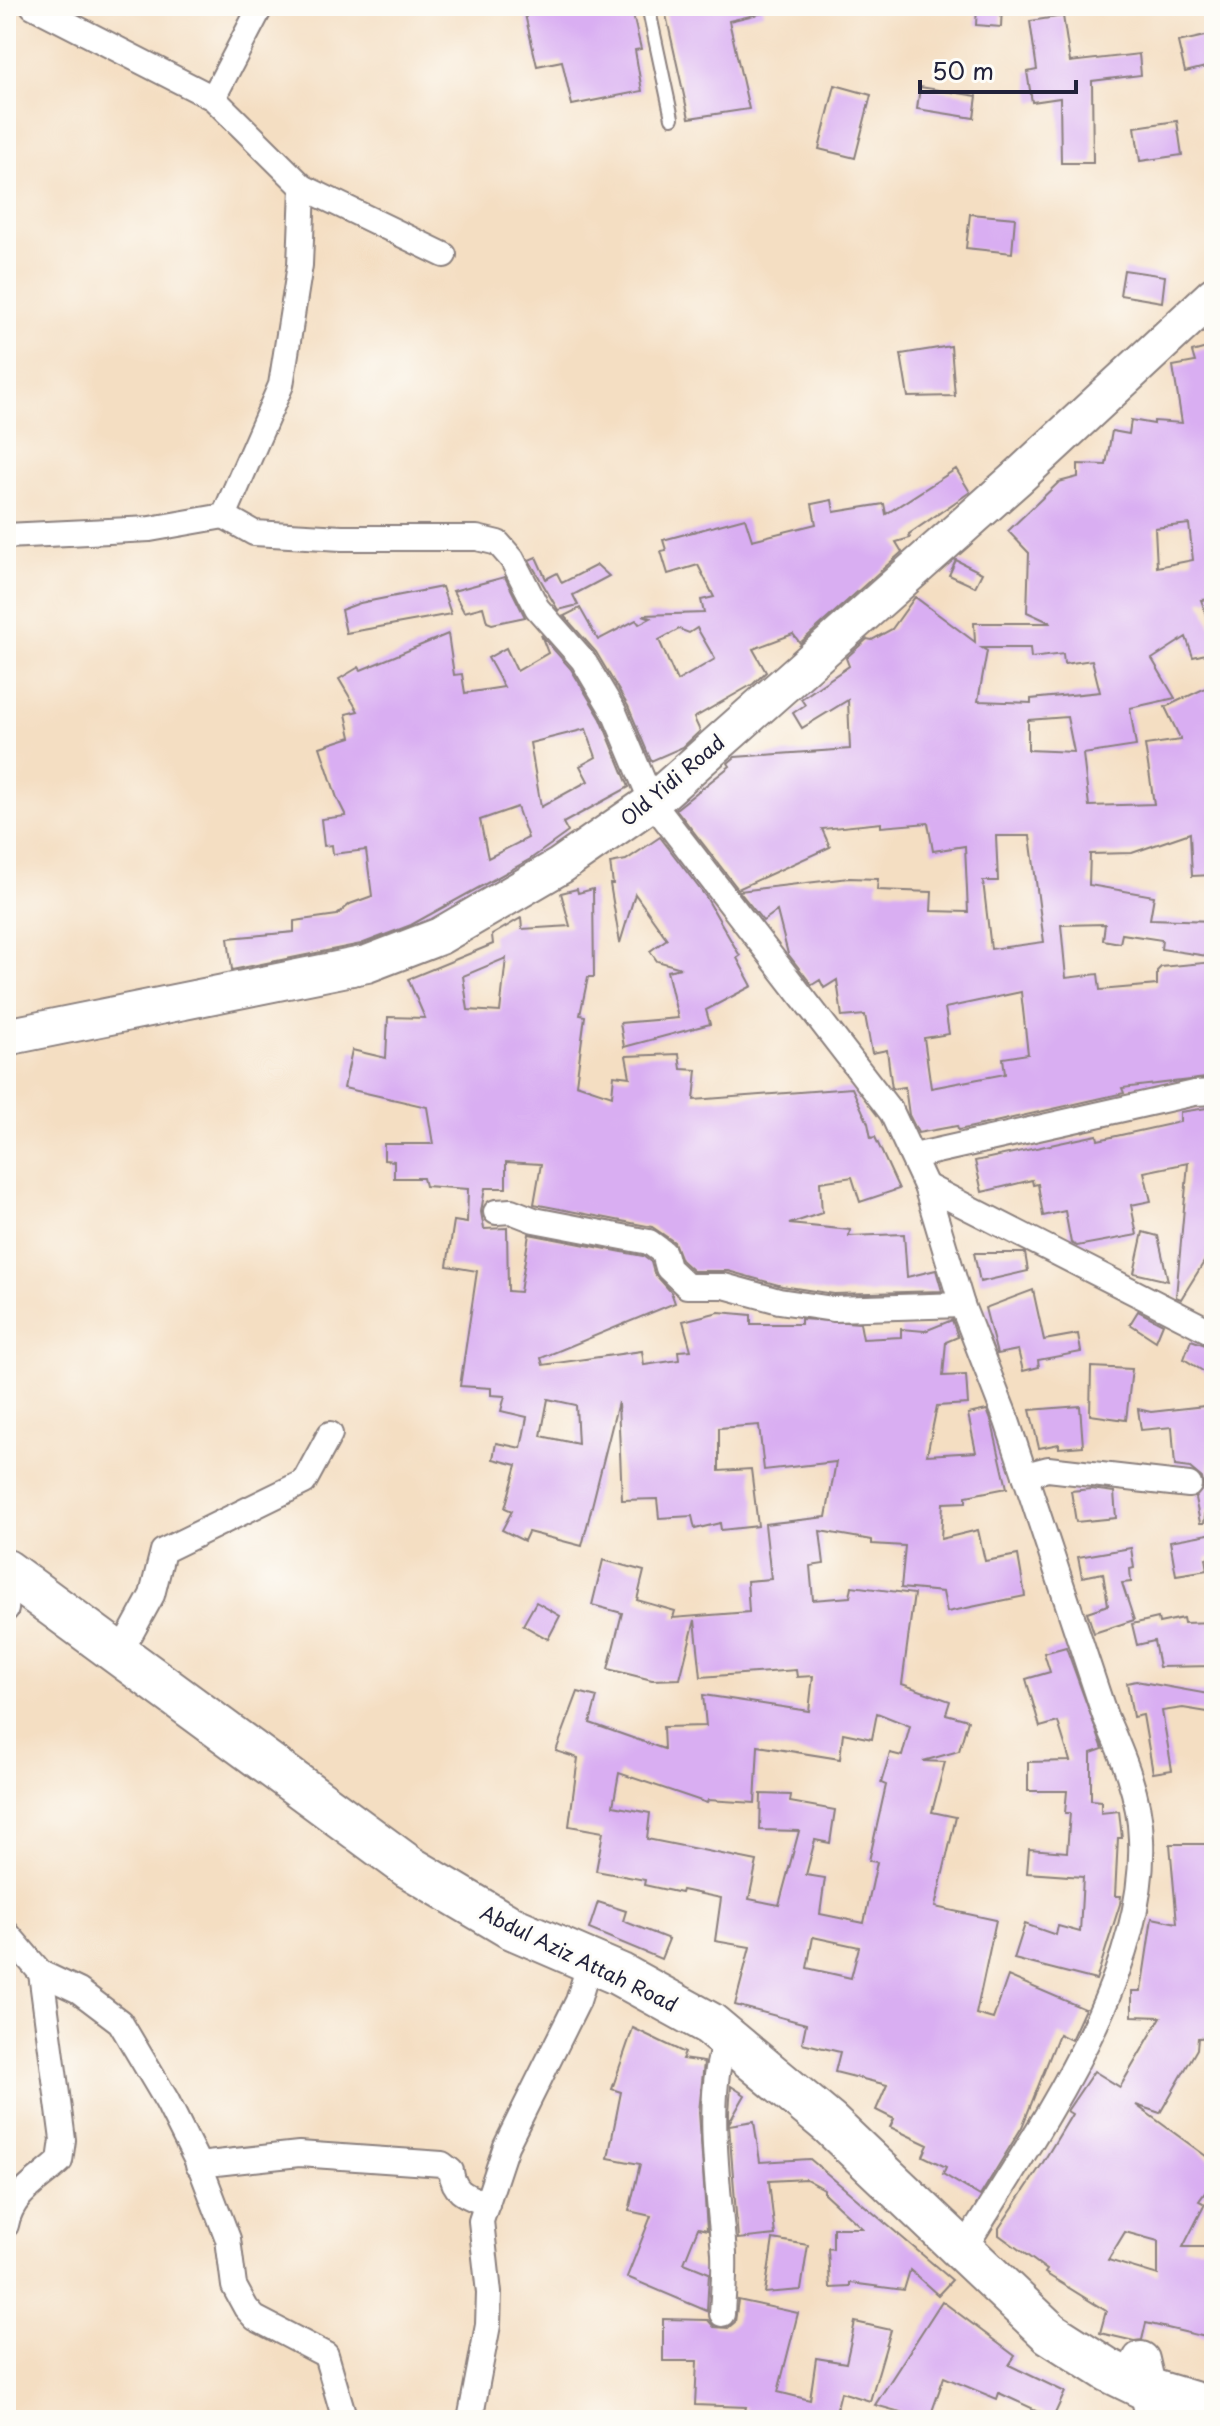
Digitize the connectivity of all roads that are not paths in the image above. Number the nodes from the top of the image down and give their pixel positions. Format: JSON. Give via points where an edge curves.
{"nodes":[{"id":1,"x":33,"y":6,"type":"edge"},
{"id":2,"x":261,"y":6,"type":"edge"},
{"id":3,"x":648,"y":6,"type":"edge"},
{"id":4,"x":213,"y":98,"type":"junction"},
{"id":5,"x":672,"y":118,"type":"dead end"},
{"id":6,"x":303,"y":187,"type":"junction"},
{"id":7,"x":444,"y":255,"type":"dead end"},
{"id":8,"x":1214,"y":295,"type":"edge"},
{"id":9,"x":224,"y":516,"type":"junction"},
{"id":10,"x":6,"y":536,"type":"edge"},
{"id":11,"x":652,"y":802,"type":"junction"},
{"id":12,"x":6,"y":1037,"type":"edge"},
{"id":13,"x":1214,"y":1092,"type":"edge"},
{"id":14,"x":914,"y":1156,"type":"junction"},
{"id":15,"x":926,"y":1186,"type":"junction"},
{"id":16,"x":496,"y":1212,"type":"dead end"},
{"id":17,"x":962,"y":1305,"type":"junction"},
{"id":18,"x":1214,"y":1333,"type":"edge"},
{"id":19,"x":330,"y":1434,"type":"dead end"},
{"id":20,"x":1025,"y":1475,"type":"junction"},
{"id":21,"x":1189,"y":1485,"type":"dead end"},
{"id":22,"x":7,"y":1575,"type":"edge"},
{"id":23,"x":130,"y":1635,"type":"junction"},
{"id":24,"x":6,"y":1932,"type":"edge"},
{"id":25,"x":573,"y":1946,"type":"junction"},
{"id":26,"x":41,"y":1973,"type":"junction"},
{"id":27,"x":728,"y":2040,"type":"junction"},
{"id":28,"x":198,"y":2165,"type":"junction"},
{"id":29,"x":487,"y":2204,"type":"junction"},
{"id":30,"x":6,"y":2225,"type":"edge"},
{"id":31,"x":974,"y":2233,"type":"junction"},
{"id":32,"x":722,"y":2314,"type":"dead end"},
{"id":33,"x":1214,"y":2382,"type":"edge"},
{"id":34,"x":1148,"y":2390,"type":"edge"},
{"id":35,"x":1214,"y":2409,"type":"edge"},
{"id":36,"x":345,"y":2420,"type":"edge"},
{"id":37,"x":470,"y":2420,"type":"edge"}],
"edges":[{"from":1,"to":4,"type":"street"},
{"from":2,"to":4,"type":"street"},
{"from":3,"to":5,"type":"lane"},
{"from":4,"to":6,"type":"street"},
{"from":6,"to":7,"type":"street"},
{"from":6,"to":9,"type":"street","via":[[300,265],[281,385]]},
{"from":8,"to":11,"type":"main road","name":"Old Yidi Road"},
{"from":9,"to":10,"type":"street","via":[[150,529]]},
{"from":9,"to":11,"type":"street","via":[[254,533],[477,538],[498,543],[537,608],[583,660],[614,712]]},
{"from":11,"to":12,"type":"main road","name":"Old Yidi Road","via":[[560,866],[440,936],[367,964]]},
{"from":11,"to":14,"type":"street","via":[[892,1113]]},
{"from":13,"to":14,"type":"street"},
{"from":14,"to":15,"type":"street"},
{"from":15,"to":17,"type":"street"},
{"from":15,"to":18,"type":"street"},
{"from":16,"to":17,"type":"street","via":[[649,1242],[664,1253],[668,1268],[687,1286],[724,1286],[833,1309]]},
{"from":17,"to":20,"type":"street"},
{"from":19,"to":23,"type":"street","via":[[304,1482],[163,1551],[152,1595]]},
{"from":20,"to":21,"type":"street","via":[[1048,1469]]},
{"from":20,"to":31,"type":"street","via":[[1124,1763],[1141,1839],[1135,1907],[1117,1969],[1075,2070]]},
{"from":22,"to":23,"type":"highway","name":"Abdul Aziz Attah Road"},
{"from":22,"to":25,"type":"highway","name":"Abdul Aziz Attah Road","via":[[409,1867],[498,1921]]},
{"from":23,"to":25,"type":"highway","name":"Abdul Aziz Attah Road","via":[[443,1862]]},
{"from":24,"to":26,"type":"street"},
{"from":25,"to":27,"type":"highway","name":"Abdul Aziz Attah Road","via":[[664,1996]]},
{"from":25,"to":29,"type":"street","via":[[578,2001],[506,2146]]},
{"from":25,"to":31,"type":"highway","name":"Abdul Aziz Attah Road","via":[[671,1972],[735,2011]]},
{"from":26,"to":28,"type":"street","via":[[79,1991],[120,2022]]},
{"from":26,"to":30,"type":"street","via":[[63,2140],[60,2161],[23,2190],[9,2208]]},
{"from":27,"to":32,"type":"street","via":[[719,2054],[714,2092],[724,2257]]},
{"from":27,"to":34,"type":"highway","name":"Abdul Aziz Attah Road","via":[[830,2124],[1050,2333]]},
{"from":28,"to":29,"type":"street","via":[[299,2154],[442,2164],[451,2171],[459,2192]]},
{"from":28,"to":36,"type":"street","via":[[228,2239],[239,2296],[255,2318],[326,2355]]},
{"from":29,"to":37,"type":"street","via":[[481,2221],[488,2325]]},
{"from":31,"to":34,"type":"highway","name":"Abdul Aziz Attah Road"},
{"from":33,"to":34,"type":"highway","name":"Abdul Aziz Attah Road"},
{"from":34,"to":35,"type":"highway","name":"Abdul Aziz Attah Road"}]}
